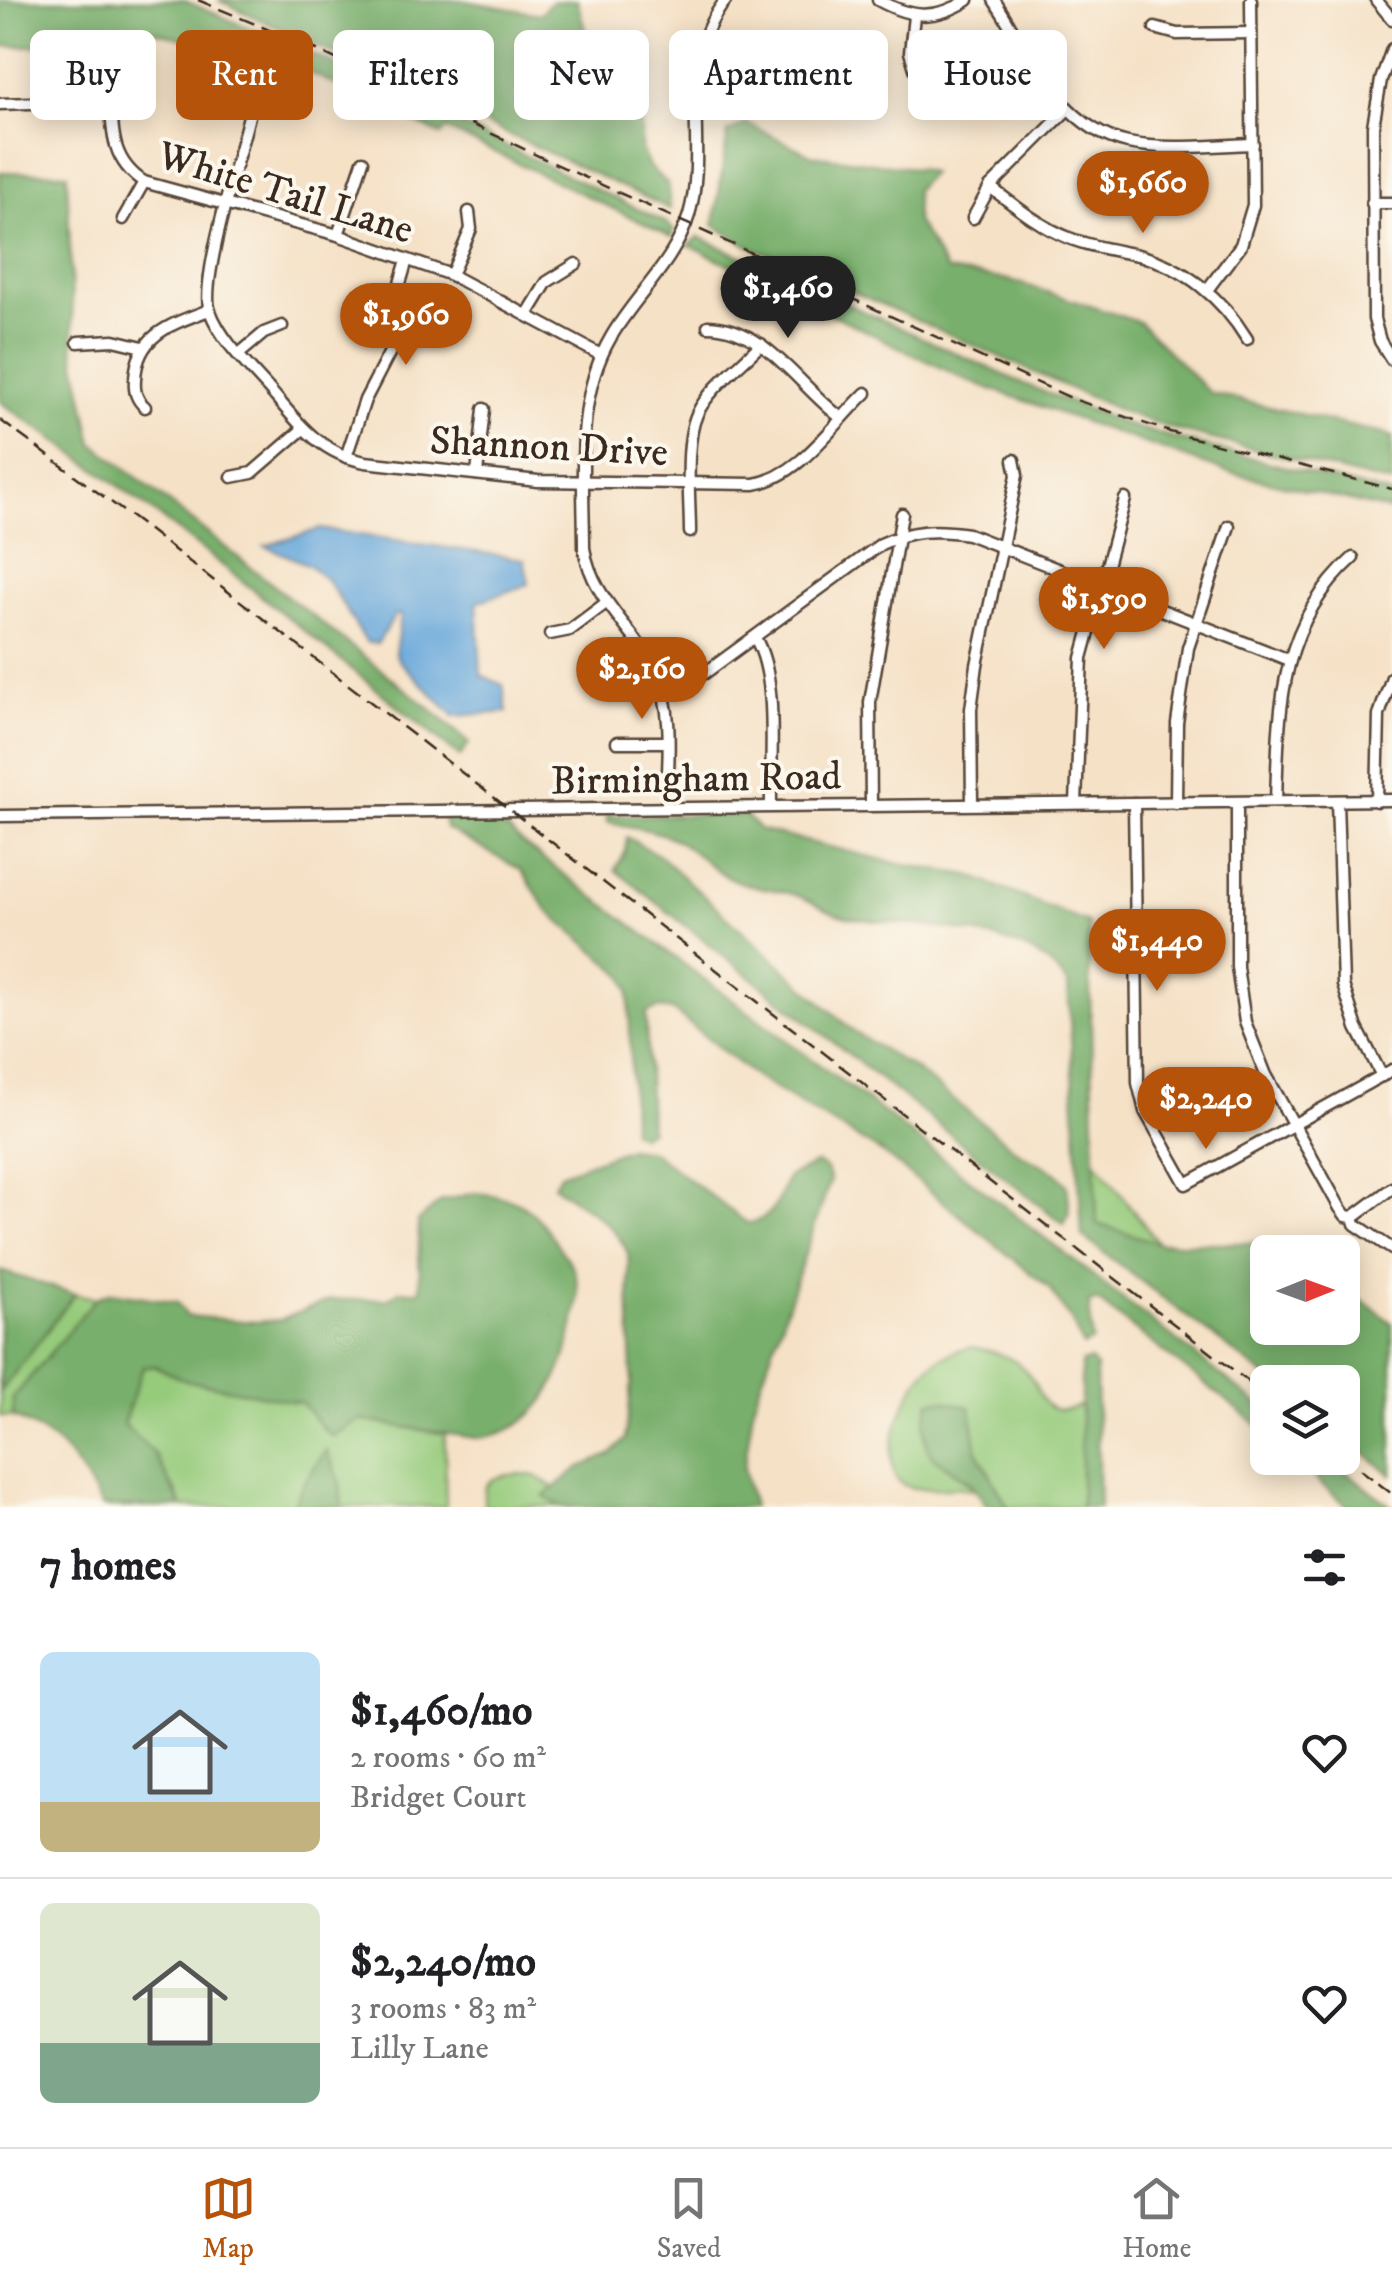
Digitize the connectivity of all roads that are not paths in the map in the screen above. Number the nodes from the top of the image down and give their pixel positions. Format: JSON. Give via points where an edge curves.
{"nodes":[{"id":1,"x":726,"y":0,"type":"edge"},
{"id":2,"x":878,"y":0,"type":"edge"},
{"id":3,"x":968,"y":0,"type":"edge"},
{"id":4,"x":994,"y":0,"type":"edge"},
{"id":5,"x":1251,"y":0,"type":"edge"},
{"id":6,"x":1376,"y":0,"type":"edge"},
{"id":7,"x":914,"y":16,"type":"junction"},
{"id":8,"x":1392,"y":19,"type":"edge"},
{"id":9,"x":1155,"y":28,"type":"dead end"},
{"id":10,"x":707,"y":30,"type":"edge"},
{"id":11,"x":912,"y":30,"type":"edge"},
{"id":12,"x":1251,"y":34,"type":"junction"},
{"id":13,"x":1392,"y":50,"type":"edge"},
{"id":14,"x":30,"y":103,"type":"edge"},
{"id":15,"x":0,"y":104,"type":"edge"},
{"id":16,"x":1068,"y":110,"type":"junction"},
{"id":17,"x":112,"y":120,"type":"edge"},
{"id":18,"x":248,"y":120,"type":"edge"},
{"id":19,"x":695,"y":120,"type":"edge"},
{"id":20,"x":1253,"y":144,"type":"junction"},
{"id":21,"x":363,"y":161,"type":"dead end"},
{"id":22,"x":144,"y":182,"type":"junction"},
{"id":23,"x":990,"y":187,"type":"junction"},
{"id":24,"x":1372,"y":203,"type":"junction"},
{"id":25,"x":1392,"y":203,"type":"edge"},
{"id":26,"x":227,"y":204,"type":"junction"},
{"id":27,"x":469,"y":212,"type":"dead end"},
{"id":28,"x":973,"y":218,"type":"dead end"},
{"id":29,"x":123,"y":219,"type":"dead end"},
{"id":30,"x":338,"y":236,"type":"junction"},
{"id":31,"x":407,"y":260,"type":"junction"},
{"id":32,"x":576,"y":264,"type":"dead end"},
{"id":33,"x":451,"y":275,"type":"junction"},
{"id":34,"x":1207,"y":290,"type":"junction"},
{"id":35,"x":209,"y":310,"type":"junction"},
{"id":36,"x":527,"y":316,"type":"junction"},
{"id":37,"x":282,"y":326,"type":"dead end"},
{"id":38,"x":708,"y":326,"type":"dead end"},
{"id":39,"x":1246,"y":339,"type":"dead end"},
{"id":40,"x":78,"y":342,"type":"dead end"},
{"id":41,"x":761,"y":344,"type":"junction"},
{"id":42,"x":143,"y":347,"type":"junction"},
{"id":43,"x":239,"y":354,"type":"junction"},
{"id":44,"x":601,"y":355,"type":"junction"},
{"id":45,"x":1392,"y":360,"type":"edge"},
{"id":46,"x":866,"y":393,"type":"dead end"},
{"id":47,"x":145,"y":407,"type":"dead end"},
{"id":48,"x":484,"y":409,"type":"dead end"},
{"id":49,"x":840,"y":418,"type":"junction"},
{"id":50,"x":304,"y":429,"type":"junction"},
{"id":51,"x":346,"y":457,"type":"junction"},
{"id":52,"x":1014,"y":460,"type":"dead end"},
{"id":53,"x":477,"y":474,"type":"junction"},
{"id":54,"x":232,"y":477,"type":"dead end"},
{"id":55,"x":584,"y":482,"type":"junction"},
{"id":56,"x":690,"y":484,"type":"junction"},
{"id":57,"x":1126,"y":498,"type":"dead end"},
{"id":58,"x":902,"y":514,"type":"dead end"},
{"id":59,"x":1229,"y":526,"type":"dead end"},
{"id":60,"x":690,"y":532,"type":"dead end"},
{"id":61,"x":898,"y":536,"type":"junction"},
{"id":62,"x":1002,"y":546,"type":"junction"},
{"id":63,"x":1352,"y":558,"type":"dead end"},
{"id":64,"x":1101,"y":584,"type":"junction"},
{"id":65,"x":606,"y":602,"type":"junction"},
{"id":66,"x":1194,"y":622,"type":"junction"},
{"id":67,"x":550,"y":634,"type":"dead end"},
{"id":68,"x":755,"y":638,"type":"junction"},
{"id":69,"x":1289,"y":660,"type":"junction"},
{"id":70,"x":1391,"y":680,"type":"edge"},
{"id":71,"x":663,"y":690,"type":"junction"},
{"id":72,"x":617,"y":742,"type":"dead end"},
{"id":73,"x":667,"y":742,"type":"junction"},
{"id":74,"x":1377,"y":800,"type":"junction"},
{"id":75,"x":1392,"y":800,"type":"edge"},
{"id":76,"x":1338,"y":801,"type":"junction"},
{"id":77,"x":1276,"y":802,"type":"junction"},
{"id":78,"x":1134,"y":803,"type":"junction"},
{"id":79,"x":1176,"y":803,"type":"junction"},
{"id":80,"x":1237,"y":803,"type":"junction"},
{"id":81,"x":972,"y":804,"type":"junction"},
{"id":82,"x":1076,"y":804,"type":"junction"},
{"id":83,"x":871,"y":805,"type":"junction"},
{"id":84,"x":771,"y":806,"type":"junction"},
{"id":85,"x":667,"y":807,"type":"junction"},
{"id":86,"x":0,"y":816,"type":"edge"},
{"id":87,"x":1387,"y":1073,"type":"edge"},
{"id":88,"x":1294,"y":1126,"type":"junction"},
{"id":89,"x":1392,"y":1188,"type":"edge"},
{"id":90,"x":1354,"y":1217,"type":"junction"},
{"id":91,"x":1392,"y":1249,"type":"edge"}],
"edges":[{"from":1,"to":10,"type":"street"},
{"from":2,"to":7,"type":"street"},
{"from":3,"to":7,"type":"street","via":[[943,14]]},
{"from":4,"to":16,"type":"street"},
{"from":5,"to":12,"type":"street"},
{"from":6,"to":8,"type":"street"},
{"from":7,"to":11,"type":"street"},
{"from":9,"to":12,"type":"street"},
{"from":12,"to":20,"type":"street"},
{"from":13,"to":24,"type":"street","via":[[1373,126]]},
{"from":14,"to":15,"type":"street"},
{"from":16,"to":20,"type":"street","via":[[1128,143]]},
{"from":16,"to":23,"type":"street"},
{"from":17,"to":22,"type":"street","name":"White Tail Lane","via":[[114,147]]},
{"from":18,"to":26,"type":"street"},
{"from":19,"to":44,"type":"street","via":[[690,212],[668,263]]},
{"from":20,"to":34,"type":"street","via":[[1246,232]]},
{"from":21,"to":30,"type":"street"},
{"from":22,"to":26,"type":"street","name":"White Tail Lane"},
{"from":22,"to":29,"type":"street"},
{"from":23,"to":28,"type":"street"},
{"from":23,"to":34,"type":"street","via":[[1066,236],[1153,260]]},
{"from":24,"to":25,"type":"street"},
{"from":24,"to":45,"type":"street","via":[[1374,319]]},
{"from":26,"to":30,"type":"street","name":"White Tail Lane"},
{"from":26,"to":35,"type":"street","via":[[208,272]]},
{"from":27,"to":33,"type":"street","via":[[471,229]]},
{"from":30,"to":31,"type":"street","name":"White Tail Lane"},
{"from":31,"to":33,"type":"street","name":"White Tail Lane"},
{"from":31,"to":51,"type":"street","via":[[394,344]]},
{"from":32,"to":36,"type":"street","via":[[547,282]]},
{"from":33,"to":36,"type":"street","name":"White Tail Lane"},
{"from":34,"to":39,"type":"street"},
{"from":35,"to":42,"type":"street","via":[[165,327]]},
{"from":35,"to":43,"type":"street","name":"Shannon Drive"},
{"from":36,"to":44,"type":"street","name":"White Tail Lane"},
{"from":37,"to":43,"type":"street"},
{"from":38,"to":41,"type":"street","via":[[730,326]]},
{"from":40,"to":42,"type":"street"},
{"from":41,"to":49,"type":"street"},
{"from":41,"to":56,"type":"street","via":[[696,416]]},
{"from":42,"to":47,"type":"street","via":[[134,390]]},
{"from":43,"to":50,"type":"street","name":"Shannon Drive"},
{"from":44,"to":55,"type":"street","via":[[586,404]]},
{"from":46,"to":49,"type":"street","name":"Shannon Drive"},
{"from":48,"to":53,"type":"street"},
{"from":49,"to":56,"type":"street","name":"Shannon Drive","via":[[820,443],[768,481]]},
{"from":50,"to":51,"type":"street","name":"Shannon Drive"},
{"from":50,"to":54,"type":"street","via":[[252,473]]},
{"from":51,"to":53,"type":"street","name":"Shannon Drive"},
{"from":52,"to":62,"type":"street","via":[[1017,475]]},
{"from":53,"to":55,"type":"street","name":"Shannon Drive"},
{"from":55,"to":56,"type":"street","name":"Shannon Drive"},
{"from":55,"to":65,"type":"street","via":[[586,566]]},
{"from":56,"to":60,"type":"street"},
{"from":57,"to":64,"type":"street"},
{"from":58,"to":61,"type":"street"},
{"from":59,"to":66,"type":"street"},
{"from":61,"to":62,"type":"street","via":[[936,530]]},
{"from":61,"to":68,"type":"street"},
{"from":61,"to":83,"type":"street","via":[[870,702]]},
{"from":62,"to":64,"type":"street"},
{"from":62,"to":81,"type":"street","via":[[971,709]]},
{"from":63,"to":69,"type":"street","via":[[1322,592]]},
{"from":64,"to":66,"type":"street"},
{"from":64,"to":82,"type":"street","via":[[1079,685]]},
{"from":65,"to":67,"type":"street","via":[[570,630]]},
{"from":65,"to":71,"type":"street"},
{"from":66,"to":69,"type":"street"},
{"from":66,"to":79,"type":"street","via":[[1177,723]]},
{"from":68,"to":71,"type":"street","via":[[705,673]]},
{"from":68,"to":84,"type":"street","via":[[769,679]]},
{"from":69,"to":77,"type":"street","via":[[1280,702]]},
{"from":70,"to":74,"type":"street","via":[[1379,715]]},
{"from":71,"to":73,"type":"street"},
{"from":72,"to":73,"type":"street"},
{"from":73,"to":85,"type":"street"},
{"from":74,"to":75,"type":"street","name":"Birmingham Road"},
{"from":74,"to":76,"type":"street","name":"Birmingham Road"},
{"from":76,"to":77,"type":"street","name":"Birmingham Road"},
{"from":76,"to":87,"type":"street","via":[[1343,985],[1357,1028]]},
{"from":77,"to":80,"type":"street","name":"Birmingham Road"},
{"from":78,"to":79,"type":"street","name":"Birmingham Road"},
{"from":78,"to":82,"type":"street","name":"Birmingham Road"},
{"from":78,"to":88,"type":"street","via":[[1138,1083],[1145,1111],[1186,1184]]},
{"from":79,"to":80,"type":"street","name":"Birmingham Road"},
{"from":80,"to":88,"type":"street","via":[[1239,995],[1253,1049]]},
{"from":81,"to":82,"type":"street","name":"Birmingham Road"},
{"from":81,"to":83,"type":"street","name":"Birmingham Road"},
{"from":83,"to":84,"type":"street","name":"Birmingham Road"},
{"from":84,"to":85,"type":"street","name":"Birmingham Road"},
{"from":85,"to":86,"type":"street","name":"Birmingham Road"},
{"from":87,"to":88,"type":"street"},
{"from":88,"to":90,"type":"street","via":[[1340,1208]]},
{"from":89,"to":90,"type":"street"},
{"from":90,"to":91,"type":"street"}]}
